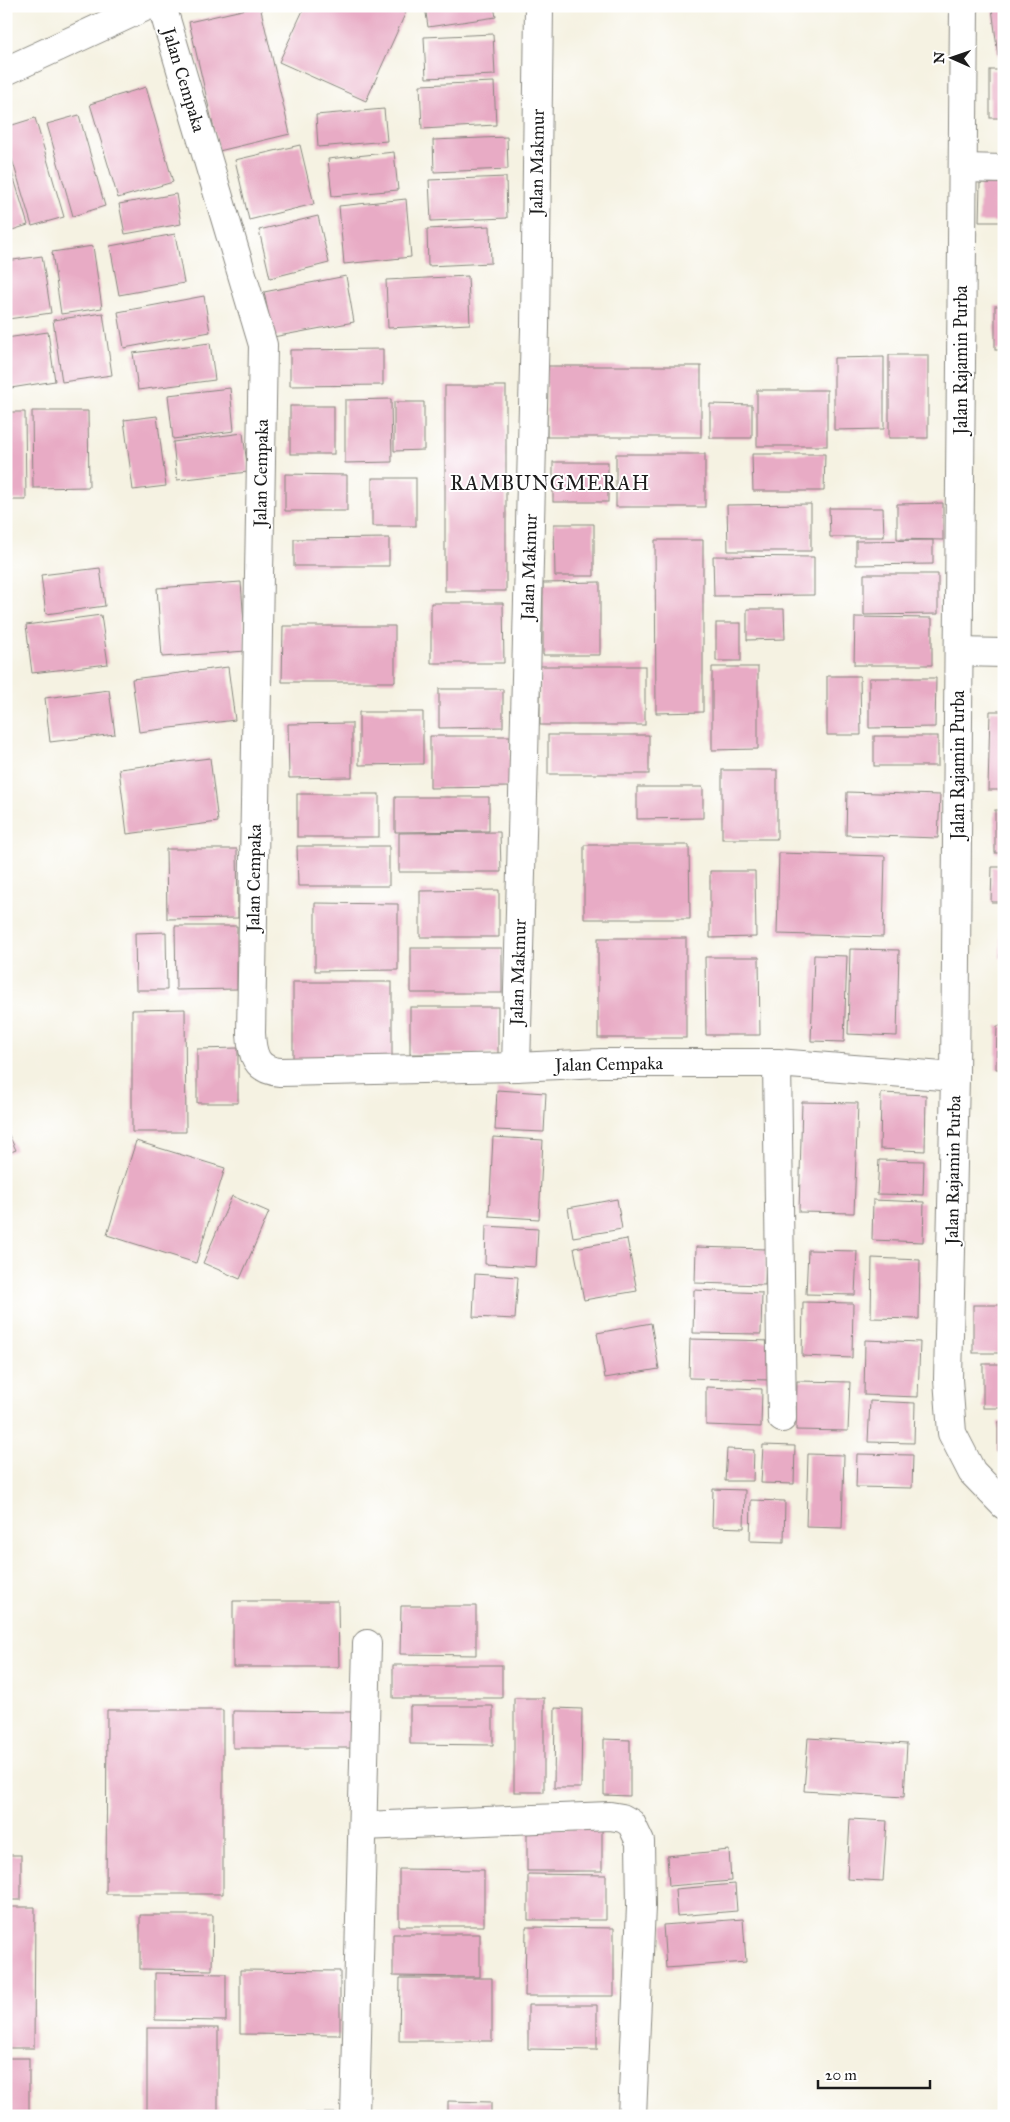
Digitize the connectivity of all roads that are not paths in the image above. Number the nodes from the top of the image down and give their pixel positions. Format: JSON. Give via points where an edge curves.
{"nodes":[{"id":1,"x":147,"y":6,"type":"edge"},
{"id":2,"x":162,"y":6,"type":"edge"},
{"id":3,"x":539,"y":6,"type":"edge"},
{"id":4,"x":964,"y":6,"type":"edge"},
{"id":5,"x":6,"y":71,"type":"edge"},
{"id":6,"x":963,"y":168,"type":"junction"},
{"id":7,"x":1004,"y":169,"type":"edge"},
{"id":8,"x":959,"y":652,"type":"junction"},
{"id":9,"x":1004,"y":653,"type":"edge"},
{"id":10,"x":777,"y":1063,"type":"junction"},
{"id":11,"x":516,"y":1067,"type":"junction"},
{"id":12,"x":955,"y":1077,"type":"junction"},
{"id":13,"x":782,"y":1418,"type":"dead end"},
{"id":14,"x":1004,"y":1505,"type":"edge"},
{"id":15,"x":367,"y":1644,"type":"dead end"},
{"id":16,"x":363,"y":1826,"type":"junction"},
{"id":17,"x":355,"y":2116,"type":"edge"},
{"id":18,"x":632,"y":2116,"type":"edge"}],
"edges":[{"from":1,"to":5,"type":"street"},
{"from":2,"to":11,"type":"street","name":"Jalan Cempaka","via":[[263,345],[252,1049],[258,1063],[268,1071],[280,1072]]},
{"from":3,"to":11,"type":"street","name":"Jalan Makmur","via":[[535,319]]},
{"from":4,"to":6,"type":"street","name":"Jalan Rajamin Purba"},
{"from":6,"to":7,"type":"street"},
{"from":6,"to":8,"type":"street","name":"Jalan Rajamin Purba"},
{"from":8,"to":9,"type":"street"},
{"from":8,"to":12,"type":"street","name":"Jalan Rajamin Purba"},
{"from":10,"to":11,"type":"street","name":"Jalan Cempaka","via":[[601,1063]]},
{"from":10,"to":12,"type":"street","name":"Jalan Cempaka"},
{"from":10,"to":13,"type":"street"},
{"from":12,"to":14,"type":"street","name":"Jalan Rajamin Purba","via":[[948,1380],[952,1433],[972,1472]]},
{"from":15,"to":16,"type":"street"},
{"from":16,"to":17,"type":"street"},
{"from":16,"to":18,"type":"street","via":[[610,1816],[631,1823],[640,1842],[641,1906]]}]}
